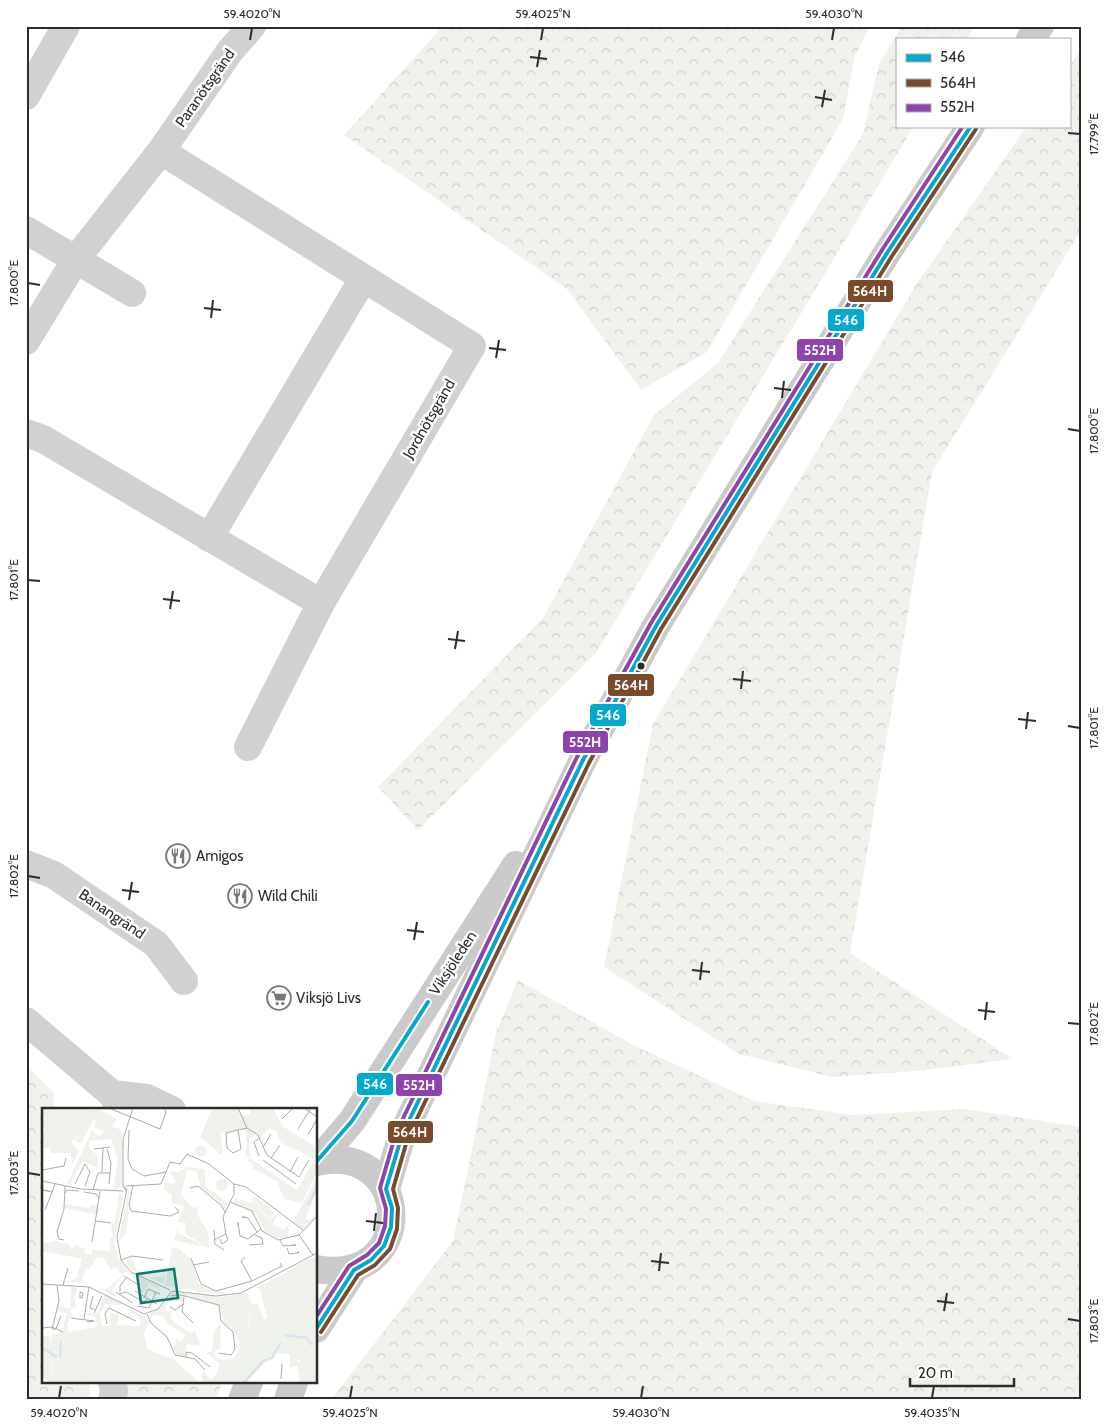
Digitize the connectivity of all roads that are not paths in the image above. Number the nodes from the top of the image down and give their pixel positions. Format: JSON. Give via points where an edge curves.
{"nodes":[{"id":1,"x":66,"y":26,"type":"edge"},
{"id":2,"x":252,"y":26,"type":"edge"},
{"id":3,"x":1040,"y":26,"type":"edge"},
{"id":4,"x":1031,"y":38,"type":"edge"},
{"id":5,"x":26,"y":96,"type":"edge"},
{"id":6,"x":970,"y":128,"type":"edge"},
{"id":7,"x":161,"y":151,"type":"junction"},
{"id":8,"x":26,"y":230,"type":"edge"},
{"id":9,"x":76,"y":259,"type":"junction"},
{"id":10,"x":363,"y":279,"type":"junction"},
{"id":11,"x":132,"y":293,"type":"dead end"},
{"id":12,"x":26,"y":341,"type":"edge"},
{"id":13,"x":26,"y":433,"type":"edge"},
{"id":14,"x":209,"y":538,"type":"junction"},
{"id":15,"x":321,"y":603,"type":"junction"},
{"id":16,"x":248,"y":748,"type":"dead end"},
{"id":17,"x":583,"y":760,"type":"junction"},
{"id":18,"x":26,"y":864,"type":"edge"},
{"id":19,"x":184,"y":981,"type":"dead end"},
{"id":20,"x":26,"y":1021,"type":"edge"},
{"id":21,"x":112,"y":1104,"type":"edge"},
{"id":22,"x":168,"y":1108,"type":"edge"},
{"id":23,"x":318,"y":1160,"type":"edge"},
{"id":24,"x":318,"y":1161,"type":"edge"},
{"id":25,"x":386,"y":1189,"type":"junction"},
{"id":26,"x":318,"y":1269,"type":"edge"},
{"id":27,"x":354,"y":1270,"type":"junction"},
{"id":28,"x":318,"y":1326,"type":"edge"},
{"id":29,"x":112,"y":1384,"type":"edge"},
{"id":30,"x":248,"y":1384,"type":"edge"},
{"id":31,"x":293,"y":1384,"type":"edge"},
{"id":32,"x":112,"y":1400,"type":"edge"},
{"id":33,"x":242,"y":1400,"type":"edge"},
{"id":34,"x":288,"y":1400,"type":"edge"}],
"edges":[{"from":1,"to":5,"type":"street"},
{"from":2,"to":7,"type":"street","name":"Paranötsgränd","via":[[230,51]]},
{"from":3,"to":4,"type":"main road"},
{"from":6,"to":17,"type":"main road","name":"Viksjöleden","via":[[887,252],[656,626]]},
{"from":7,"to":9,"type":"street"},
{"from":7,"to":10,"type":"street","name":"Jordnötsgränd"},
{"from":8,"to":9,"type":"street"},
{"from":9,"to":11,"type":"street"},
{"from":9,"to":12,"type":"street"},
{"from":10,"to":14,"type":"street"},
{"from":10,"to":15,"type":"street","name":"Jordnötsgränd","via":[[472,346]]},
{"from":13,"to":14,"type":"street","via":[[43,439]]},
{"from":14,"to":15,"type":"street"},
{"from":15,"to":16,"type":"street","name":"Jordnötsgränd"},
{"from":17,"to":23,"type":"main road","name":"Viksjöleden","via":[[352,1121]]},
{"from":17,"to":25,"type":"main road","name":"Viksjöleden","via":[[402,1135]]},
{"from":18,"to":19,"type":"street","name":"Banangränd","via":[[54,875],[156,944]]},
{"from":20,"to":21,"type":"street"},
{"from":21,"to":22,"type":"street","via":[[147,1098]]},
{"from":24,"to":25,"type":"main road","via":[[337,1158],[357,1162],[374,1173]]},
{"from":25,"to":27,"type":"main road","via":[[392,1208],[392,1228],[384,1246],[371,1260]]},
{"from":26,"to":27,"type":"main road"},
{"from":27,"to":28,"type":"main road"},
{"from":29,"to":32,"type":"street"},
{"from":30,"to":33,"type":"main road"},
{"from":31,"to":34,"type":"main road"}]}
